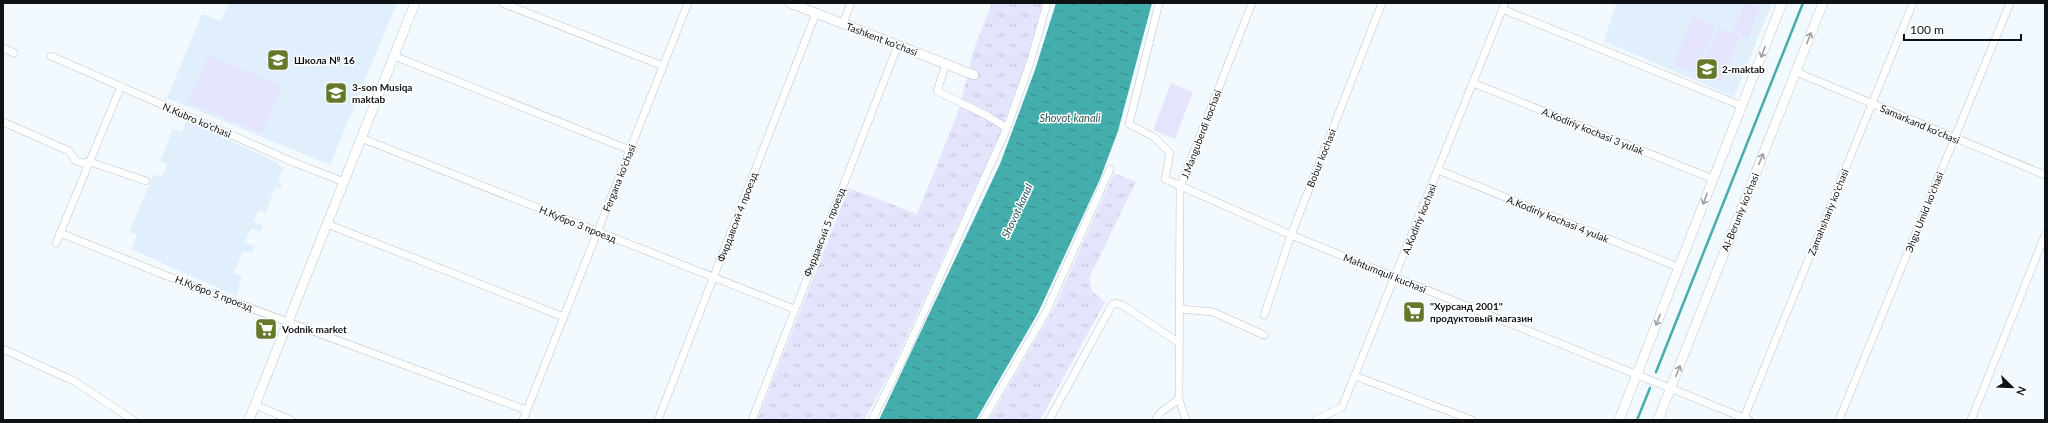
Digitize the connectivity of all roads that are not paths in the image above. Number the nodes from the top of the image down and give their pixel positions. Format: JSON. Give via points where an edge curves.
{"nodes":[{"id":1,"x":415,"y":3,"type":"edge"},
{"id":2,"x":502,"y":3,"type":"edge"},
{"id":3,"x":688,"y":3,"type":"edge"},
{"id":4,"x":790,"y":3,"type":"edge"},
{"id":5,"x":851,"y":3,"type":"edge"},
{"id":6,"x":1047,"y":3,"type":"edge"},
{"id":7,"x":1159,"y":3,"type":"edge"},
{"id":8,"x":1252,"y":3,"type":"edge"},
{"id":9,"x":1382,"y":3,"type":"edge"},
{"id":10,"x":1782,"y":3,"type":"edge"},
{"id":11,"x":1823,"y":3,"type":"edge"},
{"id":12,"x":1913,"y":3,"type":"edge"},
{"id":13,"x":2010,"y":3,"type":"edge"},
{"id":14,"x":1504,"y":6,"type":"edge"},
{"id":15,"x":816,"y":13,"type":"junction"},
{"id":16,"x":843,"y":24,"type":"junction"},
{"id":17,"x":898,"y":45,"type":"junction"},
{"id":18,"x":3,"y":48,"type":"edge"},
{"id":19,"x":14,"y":53,"type":"dead end"},
{"id":20,"x":51,"y":56,"type":"dead end"},
{"id":21,"x":394,"y":56,"type":"junction"},
{"id":22,"x":946,"y":64,"type":"junction"},
{"id":23,"x":663,"y":66,"type":"junction"},
{"id":24,"x":1796,"y":72,"type":"junction"},
{"id":25,"x":974,"y":75,"type":"dead end"},
{"id":26,"x":1473,"y":83,"type":"junction"},
{"id":27,"x":121,"y":86,"type":"junction"},
{"id":28,"x":1872,"y":104,"type":"junction"},
{"id":29,"x":1742,"y":106,"type":"junction"},
{"id":30,"x":3,"y":122,"type":"edge"},
{"id":31,"x":1007,"y":128,"type":"junction"},
{"id":32,"x":362,"y":138,"type":"junction"},
{"id":33,"x":1954,"y":138,"type":"junction"},
{"id":34,"x":630,"y":150,"type":"junction"},
{"id":35,"x":90,"y":162,"type":"junction"},
{"id":36,"x":1110,"y":169,"type":"dead end"},
{"id":37,"x":1438,"y":170,"type":"junction"},
{"id":38,"x":2045,"y":175,"type":"edge"},
{"id":39,"x":1713,"y":179,"type":"junction"},
{"id":40,"x":146,"y":181,"type":"dead end"},
{"id":41,"x":344,"y":182,"type":"junction"},
{"id":42,"x":1180,"y":187,"type":"junction"},
{"id":43,"x":328,"y":224,"type":"junction"},
{"id":44,"x":598,"y":232,"type":"junction"},
{"id":45,"x":60,"y":233,"type":"junction"},
{"id":46,"x":1290,"y":235,"type":"junction"},
{"id":47,"x":2045,"y":235,"type":"edge"},
{"id":48,"x":56,"y":243,"type":"dead end"},
{"id":49,"x":1678,"y":268,"type":"junction"},
{"id":50,"x":1396,"y":277,"type":"junction"},
{"id":51,"x":713,"y":278,"type":"junction"},
{"id":52,"x":1180,"y":308,"type":"junction"},
{"id":53,"x":794,"y":309,"type":"junction"},
{"id":54,"x":1264,"y":315,"type":"dead end"},
{"id":55,"x":564,"y":317,"type":"junction"},
{"id":56,"x":288,"y":321,"type":"junction"},
{"id":57,"x":1264,"y":335,"type":"dead end"},
{"id":58,"x":1179,"y":343,"type":"junction"},
{"id":59,"x":3,"y":349,"type":"edge"},
{"id":60,"x":1637,"y":374,"type":"junction"},
{"id":61,"x":1355,"y":376,"type":"junction"},
{"id":62,"x":1671,"y":388,"type":"junction"},
{"id":63,"x":1179,"y":399,"type":"junction"},
{"id":64,"x":255,"y":405,"type":"junction"},
{"id":65,"x":526,"y":410,"type":"junction"},
{"id":66,"x":1745,"y":419,"type":"edge"},
{"id":67,"x":133,"y":420,"type":"edge"},
{"id":68,"x":249,"y":420,"type":"edge"},
{"id":69,"x":291,"y":420,"type":"edge"},
{"id":70,"x":523,"y":420,"type":"edge"},
{"id":71,"x":658,"y":420,"type":"edge"},
{"id":72,"x":752,"y":420,"type":"edge"},
{"id":73,"x":872,"y":420,"type":"edge"},
{"id":74,"x":983,"y":420,"type":"edge"},
{"id":75,"x":1049,"y":420,"type":"edge"},
{"id":76,"x":1156,"y":420,"type":"edge"},
{"id":77,"x":1186,"y":420,"type":"edge"},
{"id":78,"x":1316,"y":420,"type":"edge"},
{"id":79,"x":1472,"y":420,"type":"edge"},
{"id":80,"x":1619,"y":420,"type":"edge"},
{"id":81,"x":1658,"y":420,"type":"edge"},
{"id":82,"x":1839,"y":420,"type":"edge"},
{"id":83,"x":1971,"y":420,"type":"edge"}],
"edges":[{"from":1,"to":21,"type":"main road"},
{"from":2,"to":23,"type":"street"},
{"from":3,"to":23,"type":"street","name":"Fergana ko'chasi"},
{"from":4,"to":15,"type":"main road","name":"Tashkent ko'chasi"},
{"from":5,"to":16,"type":"street"},
{"from":6,"to":31,"type":"street","via":[[1031,60]]},
{"from":7,"to":42,"type":"street","name":"Mahtumquli kuchasi","via":[[1128,124],[1154,136],[1170,153],[1165,179]]},
{"from":8,"to":42,"type":"street","name":"J.Manguberdi kochasi"},
{"from":9,"to":46,"type":"street","name":"Bobur kochasi"},
{"from":10,"to":29,"type":"main road","one_way":true},
{"from":24,"to":11,"type":"main road","name":"Al-Beruniy ko’chasi","one_way":true},
{"from":12,"to":28,"type":"street","name":"Zamahshariy ko'chasi"},
{"from":13,"to":33,"type":"street","name":"Эhgu Umid ko’chasi"},
{"from":14,"to":26,"type":"street","name":"A.Kodiriy kochasi"},
{"from":14,"to":29,"type":"street"},
{"from":15,"to":16,"type":"main road","name":"Tashkent ko'chasi"},
{"from":15,"to":51,"type":"street","name":"Фирдавсий 4 проезд"},
{"from":16,"to":17,"type":"main road","name":"Tashkent ko'chasi"},
{"from":17,"to":22,"type":"main road","name":"Tashkent ko'chasi"},
{"from":17,"to":53,"type":"street","name":"Фирдавсий 5 проезд"},
{"from":18,"to":19,"type":"street"},
{"from":20,"to":27,"type":"street","name":"N.Kubro ko'chasi"},
{"from":21,"to":32,"type":"main road"},
{"from":21,"to":34,"type":"street"},
{"from":22,"to":25,"type":"main road","name":"Tashkent ko'chasi"},
{"from":22,"to":31,"type":"street","via":[[937,91]]},
{"from":23,"to":34,"type":"street","name":"Fergana ko'chasi"},
{"from":24,"to":28,"type":"street","name":"Samarkand ko'chasi"},
{"from":62,"to":24,"type":"main road","name":"Al-Beruniy ko’chasi","one_way":true},
{"from":26,"to":37,"type":"street","name":"A.Kodiriy kochasi"},
{"from":26,"to":39,"type":"street","name":"A.Kodiriy kochasi 3 yulak"},
{"from":27,"to":35,"type":"street"},
{"from":27,"to":41,"type":"street","name":"N.Kubro ko'chasi"},
{"from":28,"to":33,"type":"street","name":"Samarkand ko'chasi"},
{"from":28,"to":66,"type":"street","name":"Zamahshariy ko'chasi"},
{"from":29,"to":39,"type":"main road"},
{"from":30,"to":35,"type":"street","via":[[69,151],[76,161]]},
{"from":31,"to":73,"type":"street","via":[[905,354]]},
{"from":32,"to":41,"type":"main road"},
{"from":32,"to":44,"type":"street","name":"Н.Кубро 3 проезд"},
{"from":33,"to":38,"type":"street","name":"Samarkand ko'chasi"},
{"from":33,"to":82,"type":"street","name":"Эhgu Umid ko’chasi"},
{"from":34,"to":44,"type":"street","name":"Fergana ko'chasi"},
{"from":35,"to":40,"type":"street"},
{"from":35,"to":45,"type":"street"},
{"from":36,"to":74,"type":"street","via":[[1046,312]]},
{"from":37,"to":49,"type":"street","name":"A.Kodiriy kochasi 4 yulak"},
{"from":37,"to":50,"type":"street","name":"A.Kodiriy kochasi"},
{"from":39,"to":49,"type":"main road","one_way":true},
{"from":41,"to":43,"type":"main road"},
{"from":42,"to":46,"type":"street","name":"Mahtumquli kuchasi"},
{"from":42,"to":52,"type":"street","name":"J.Manguberdi kochasi"},
{"from":43,"to":55,"type":"street"},
{"from":43,"to":56,"type":"main road"},
{"from":44,"to":51,"type":"street","name":"Н.Кубро 3 проезд"},
{"from":44,"to":55,"type":"street","name":"Fergana ko'chasi"},
{"from":45,"to":48,"type":"street"},
{"from":45,"to":56,"type":"street","name":"Н.Кубро 5 проезд"},
{"from":46,"to":50,"type":"street","name":"Mahtumquli kuchasi"},
{"from":46,"to":54,"type":"street","name":"Bobur kochasi"},
{"from":47,"to":83,"type":"street"},
{"from":49,"to":60,"type":"main road","one_way":true},
{"from":50,"to":60,"type":"street","name":"Mahtumquli kuchasi"},
{"from":50,"to":61,"type":"street","name":"A.Kodiriy kochasi"},
{"from":51,"to":53,"type":"street","name":"Н.Кубро 3 проезд"},
{"from":51,"to":71,"type":"street","name":"Фирдавсий 4 проезд"},
{"from":52,"to":57,"type":"street","via":[[1213,312]]},
{"from":52,"to":58,"type":"street","name":"J.Manguberdi kochasi"},
{"from":53,"to":72,"type":"street","name":"Фирдавсий 5 проезд"},
{"from":55,"to":65,"type":"street","name":"Fergana ko'chasi"},
{"from":56,"to":64,"type":"main road"},
{"from":56,"to":65,"type":"street","name":"Н.Кубро 5 проезд"},
{"from":58,"to":63,"type":"street","name":"J.Manguberdi kochasi"},
{"from":58,"to":75,"type":"street","via":[[1122,305],[1115,303]]},
{"from":59,"to":67,"type":"street","via":[[74,380]]},
{"from":60,"to":62,"type":"street","name":"Mahtumquli kuchasi"},
{"from":60,"to":80,"type":"main road"},
{"from":61,"to":78,"type":"street","name":"A.Kodiriy kochasi","via":[[1342,407]]},
{"from":61,"to":79,"type":"street"},
{"from":62,"to":66,"type":"street","name":"Mahtumquli kuchasi"},
{"from":62,"to":81,"type":"main road","name":"Al-Beruniy ko’chasi"},
{"from":63,"to":76,"type":"street","via":[[1160,413]]},
{"from":63,"to":77,"type":"street","name":"J.Manguberdi kochasi"},
{"from":64,"to":68,"type":"main road"},
{"from":64,"to":69,"type":"street"},
{"from":65,"to":70,"type":"street","name":"Fergana ko'chasi"}]}
